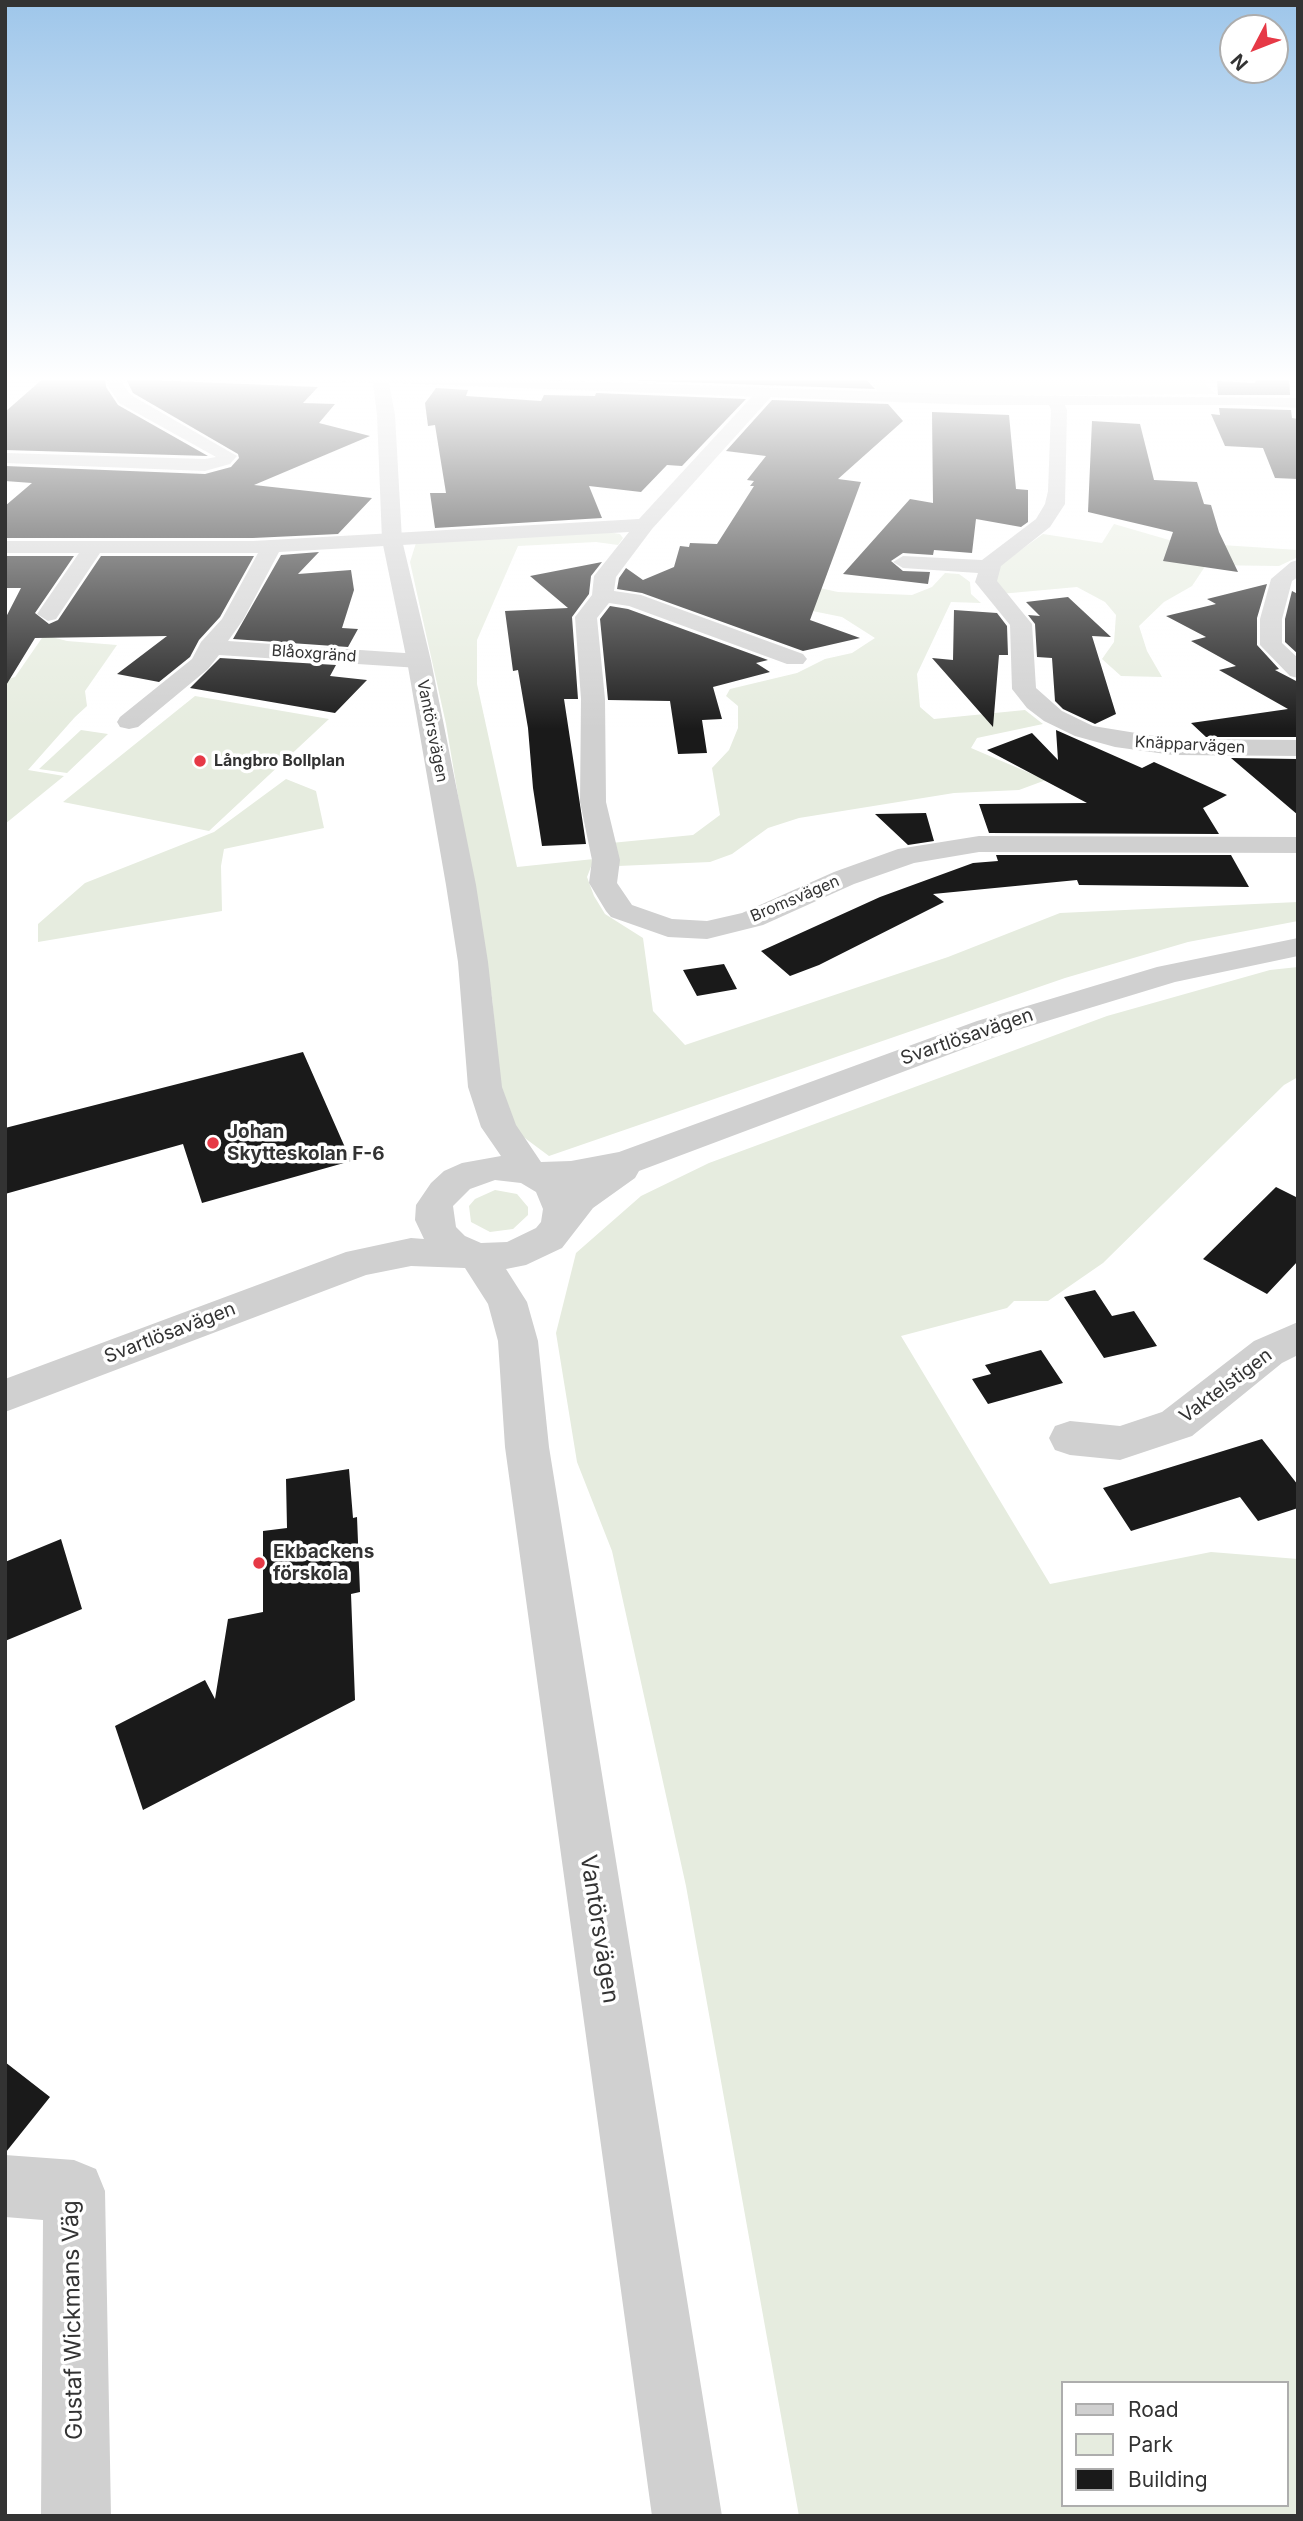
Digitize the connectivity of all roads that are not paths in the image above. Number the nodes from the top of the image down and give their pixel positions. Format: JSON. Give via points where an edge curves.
{"nodes":[{"id":1,"x":390,"y":494,"type":"edge"},
{"id":2,"x":673,"y":494,"type":"edge"},
{"id":3,"x":1057,"y":494,"type":"edge"},
{"id":4,"x":645,"y":525,"type":"junction"},
{"id":5,"x":392,"y":540,"type":"junction"},
{"id":6,"x":272,"y":546,"type":"junction"},
{"id":7,"x":5,"y":547,"type":"edge"},
{"id":8,"x":93,"y":548,"type":"junction"},
{"id":9,"x":903,"y":562,"type":"dead end"},
{"id":10,"x":1298,"y":566,"type":"edge"},
{"id":11,"x":988,"y":567,"type":"junction"},
{"id":12,"x":603,"y":596,"type":"junction"},
{"id":13,"x":48,"y":614,"type":"dead end"},
{"id":14,"x":209,"y":647,"type":"junction"},
{"id":15,"x":796,"y":659,"type":"dead end"},
{"id":16,"x":419,"y":661,"type":"junction"},
{"id":17,"x":1298,"y":671,"type":"edge"},
{"id":18,"x":129,"y":722,"type":"dead end"},
{"id":19,"x":1298,"y":748,"type":"edge"},
{"id":20,"x":1298,"y":845,"type":"edge"},
{"id":21,"x":1298,"y":947,"type":"edge"},
{"id":22,"x":485,"y":1087,"type":"junction"},
{"id":23,"x":646,"y":1156,"type":"junction"},
{"id":24,"x":533,"y":1172,"type":"junction"},
{"id":25,"x":450,"y":1186,"type":"junction"},
{"id":26,"x":554,"y":1231,"type":"junction"},
{"id":27,"x":472,"y":1255,"type":"junction"},
{"id":28,"x":336,"y":1270,"type":"junction"},
{"id":29,"x":1298,"y":1337,"type":"edge"},
{"id":30,"x":518,"y":1341,"type":"junction"},
{"id":31,"x":5,"y":1396,"type":"edge"},
{"id":32,"x":1070,"y":1438,"type":"dead end"},
{"id":33,"x":5,"y":2186,"type":"edge"},
{"id":34,"x":76,"y":2516,"type":"edge"},
{"id":35,"x":687,"y":2516,"type":"edge"}],
"edges":[{"from":1,"to":5,"type":"street","name":"Vantörsvägen"},
{"from":2,"to":4,"type":"street","name":"Bromsvägen"},
{"from":3,"to":11,"type":"street","via":[[1043,523]]},
{"from":4,"to":5,"type":"street"},
{"from":4,"to":12,"type":"street","name":"Bromsvägen","via":[[605,576]]},
{"from":5,"to":6,"type":"street"},
{"from":5,"to":16,"type":"street","name":"Vantörsvägen"},
{"from":6,"to":8,"type":"street"},
{"from":6,"to":14,"type":"street","via":[[232,620]]},
{"from":7,"to":8,"type":"street"},
{"from":8,"to":13,"type":"street"},
{"from":9,"to":11,"type":"street"},
{"from":10,"to":17,"type":"street","via":[[1282,579],[1270,645]]},
{"from":11,"to":19,"type":"street","name":"Knäpparvägen","via":[[988,588],[1021,624],[1024,689],[1053,716],[1084,731],[1133,743]]},
{"from":12,"to":15,"type":"street","via":[[633,600]]},
{"from":12,"to":20,"type":"street","name":"Bromsvägen","via":[[586,617],[593,699],[593,802],[606,860],[603,883],[621,911],[668,928],[707,930],[752,919],[908,855],[979,844]]},
{"from":14,"to":16,"type":"street","name":"Blåoxgränd"},
{"from":14,"to":18,"type":"street","via":[[200,664]]},
{"from":16,"to":22,"type":"street","name":"Vantörsvägen","via":[[473,962]]},
{"from":21,"to":23,"type":"street","name":"Svartlösavägen","via":[[1168,974],[989,1028]]},
{"from":22,"to":24,"type":"street","name":"Vantörsvägen","via":[[499,1127]]},
{"from":22,"to":25,"type":"street","name":"Vantörsvägen","via":[[472,1159]]},
{"from":23,"to":24,"type":"street","name":"Svartlösavägen","via":[[594,1170]]},
{"from":23,"to":26,"type":"street","name":"Svartlösavägen","via":[[587,1193]]},
{"from":24,"to":25,"type":"street","via":[[495,1168]]},
{"from":24,"to":26,"type":"street","via":[[559,1195],[562,1209]]},
{"from":25,"to":27,"type":"street","via":[[435,1205],[434,1220],[440,1234]]},
{"from":25,"to":28,"type":"street","name":"Svartlösavägen","via":[[400,1234]]},
{"from":26,"to":27,"type":"street","via":[[512,1255]]},
{"from":26,"to":30,"type":"street","name":"Vantörsvägen","via":[[528,1278]]},
{"from":27,"to":28,"type":"street","name":"Svartlösavägen","via":[[411,1252]]},
{"from":27,"to":30,"type":"street","name":"Vantörsvägen","via":[[507,1302]]},
{"from":28,"to":31,"type":"street","name":"Svartlösavägen"},
{"from":29,"to":32,"type":"street","name":"Vaktelstigen","via":[[1268,1352],[1177,1424],[1120,1443]]},
{"from":30,"to":35,"type":"street","name":"Vantörsvägen","via":[[527,1447]]},
{"from":33,"to":34,"type":"street","name":"Gustaf Wickmans Väg","via":[[74,2191]]}]}
